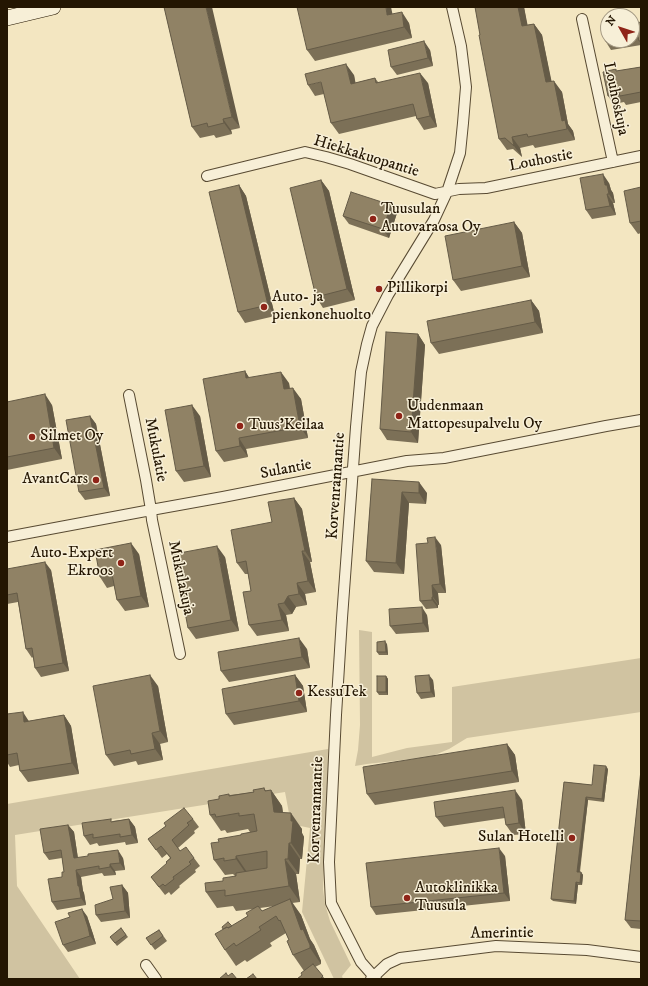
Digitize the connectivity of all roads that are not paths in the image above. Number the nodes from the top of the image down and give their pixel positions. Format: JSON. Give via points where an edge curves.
{"nodes":[{"id":1,"x":53,"y":7,"type":"edge"},
{"id":2,"x":452,"y":7,"type":"edge"},
{"id":3,"x":7,"y":18,"type":"edge"},
{"id":4,"x":582,"y":19,"type":"dead end"},
{"id":5,"x":641,"y":156,"type":"edge"},
{"id":6,"x":613,"y":162,"type":"junction"},
{"id":7,"x":207,"y":176,"type":"dead end"},
{"id":8,"x":447,"y":192,"type":"junction"},
{"id":9,"x":129,"y":395,"type":"dead end"},
{"id":10,"x":641,"y":420,"type":"edge"},
{"id":11,"x":353,"y":471,"type":"junction"},
{"id":12,"x":151,"y":510,"type":"junction"},
{"id":13,"x":7,"y":537,"type":"edge"},
{"id":14,"x":180,"y":654,"type":"dead end"},
{"id":15,"x":641,"y":957,"type":"edge"},
{"id":16,"x":146,"y":965,"type":"dead end"},
{"id":17,"x":373,"y":978,"type":"edge"},
{"id":18,"x":156,"y":979,"type":"edge"}],
"edges":[{"from":1,"to":3,"type":"street"},
{"from":2,"to":8,"type":"street","name":"Korvenrannantie","via":[[461,46],[466,87],[460,153]]},
{"from":4,"to":6,"type":"street","name":"Louhoskuja"},
{"from":5,"to":6,"type":"street","name":"Louhostie"},
{"from":6,"to":8,"type":"street","name":"Louhostie","via":[[486,188]]},
{"from":7,"to":8,"type":"street","name":"Hiekkakuopantie","via":[[305,152],[435,194]]},
{"from":8,"to":11,"type":"street","name":"Korvenrannantie","via":[[434,220],[372,326],[361,372]]},
{"from":9,"to":12,"type":"street","name":"Mukulatie"},
{"from":10,"to":11,"type":"street","name":"Sulantie","via":[[444,458],[408,461]]},
{"from":11,"to":12,"type":"street","name":"Sulantie"},
{"from":11,"to":17,"type":"street","name":"Korvenrannantie","via":[[329,862],[332,903],[361,962]]},
{"from":12,"to":13,"type":"street","name":"Sulantie"},
{"from":12,"to":14,"type":"street","name":"Mukulakuja"},
{"from":15,"to":17,"type":"street","name":"Amerintie","via":[[587,950],[496,946],[400,958],[387,964]]},
{"from":16,"to":18,"type":"street"}]}
